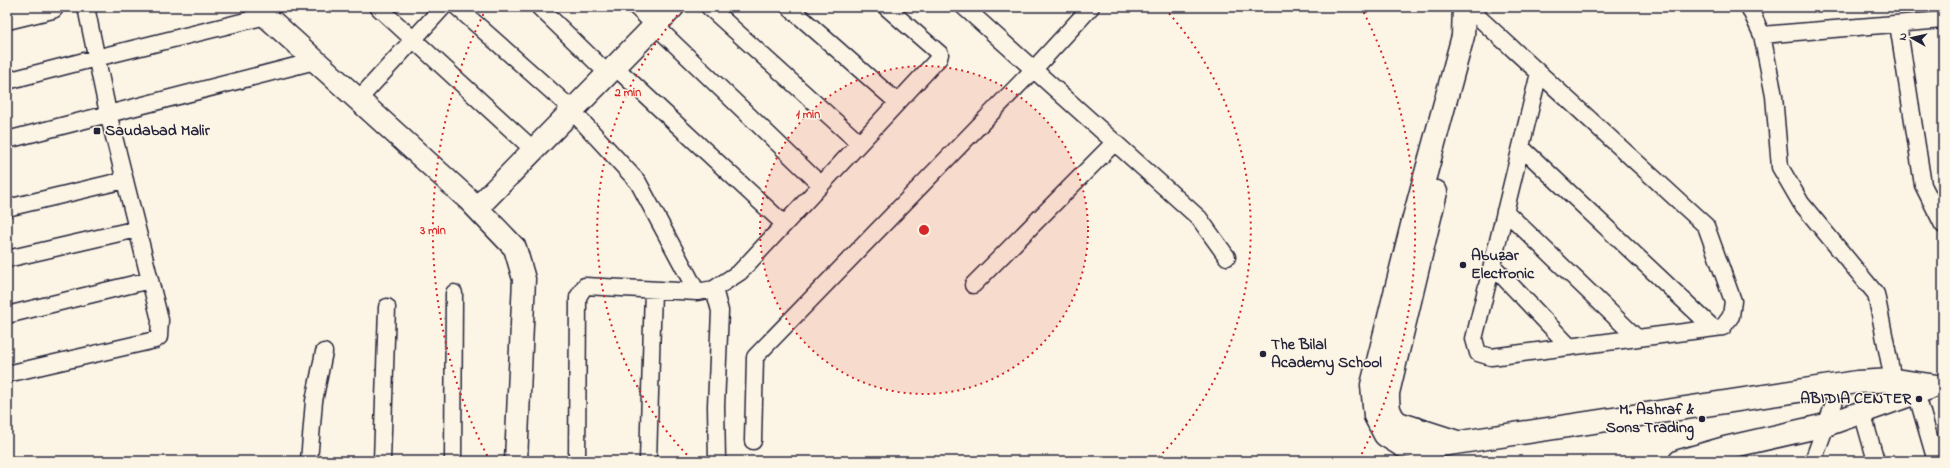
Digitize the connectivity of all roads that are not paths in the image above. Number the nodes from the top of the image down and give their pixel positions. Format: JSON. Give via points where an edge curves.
{"nodes":[{"id":1,"x":52,"y":7,"type":"edge"},
{"id":2,"x":86,"y":7,"type":"edge"},
{"id":3,"x":378,"y":7,"type":"edge"},
{"id":4,"x":443,"y":7,"type":"edge"},
{"id":5,"x":457,"y":7,"type":"edge"},
{"id":6,"x":538,"y":7,"type":"edge"},
{"id":7,"x":673,"y":7,"type":"edge"},
{"id":8,"x":709,"y":7,"type":"edge"},
{"id":9,"x":788,"y":7,"type":"edge"},
{"id":10,"x":886,"y":7,"type":"edge"},
{"id":11,"x":964,"y":7,"type":"edge"},
{"id":12,"x":1090,"y":7,"type":"edge"},
{"id":13,"x":1749,"y":7,"type":"edge"},
{"id":14,"x":1473,"y":10,"type":"edge"},
{"id":15,"x":261,"y":12,"type":"edge"},
{"id":16,"x":647,"y":14,"type":"edge"},
{"id":17,"x":7,"y":18,"type":"edge"},
{"id":18,"x":1943,"y":20,"type":"edge"},
{"id":19,"x":1898,"y":24,"type":"junction"},
{"id":20,"x":1762,"y":35,"type":"junction"},
{"id":21,"x":412,"y":40,"type":"junction"},
{"id":22,"x":96,"y":58,"type":"junction"},
{"id":23,"x":315,"y":61,"type":"junction"},
{"id":24,"x":607,"y":66,"type":"junction"},
{"id":25,"x":1034,"y":69,"type":"junction"},
{"id":26,"x":1538,"y":73,"type":"junction"},
{"id":27,"x":7,"y":81,"type":"edge"},
{"id":28,"x":358,"y":100,"type":"junction"},
{"id":29,"x":897,"y":102,"type":"junction"},
{"id":30,"x":568,"y":107,"type":"junction"},
{"id":31,"x":108,"y":113,"type":"junction"},
{"id":32,"x":7,"y":140,"type":"edge"},
{"id":33,"x":525,"y":142,"type":"junction"},
{"id":34,"x":1115,"y":142,"type":"junction"},
{"id":35,"x":859,"y":143,"type":"junction"},
{"id":36,"x":1521,"y":147,"type":"junction"},
{"id":37,"x":125,"y":180,"type":"junction"},
{"id":38,"x":820,"y":184,"type":"junction"},
{"id":39,"x":472,"y":204,"type":"junction"},
{"id":40,"x":7,"y":208,"type":"edge"},
{"id":41,"x":1505,"y":211,"type":"junction"},
{"id":42,"x":783,"y":223,"type":"junction"},
{"id":43,"x":1943,"y":225,"type":"edge"},
{"id":44,"x":137,"y":229,"type":"junction"},
{"id":45,"x":1227,"y":257,"type":"dead end"},
{"id":46,"x":7,"y":259,"type":"edge"},
{"id":47,"x":1492,"y":265,"type":"junction"},
{"id":48,"x":150,"y":280,"type":"junction"},
{"id":49,"x":973,"y":285,"type":"dead end"},
{"id":50,"x":714,"y":289,"type":"junction"},
{"id":51,"x":653,"y":290,"type":"junction"},
{"id":52,"x":697,"y":292,"type":"junction"},
{"id":53,"x":454,"y":293,"type":"dead end"},
{"id":54,"x":387,"y":306,"type":"dead end"},
{"id":55,"x":7,"y":315,"type":"edge"},
{"id":56,"x":1713,"y":328,"type":"junction"},
{"id":57,"x":1637,"y":338,"type":"junction"},
{"id":58,"x":1570,"y":347,"type":"junction"},
{"id":59,"x":324,"y":352,"type":"dead end"},
{"id":60,"x":7,"y":374,"type":"edge"},
{"id":61,"x":1893,"y":380,"type":"junction"},
{"id":62,"x":1841,"y":384,"type":"junction"},
{"id":63,"x":1940,"y":385,"type":"edge"},
{"id":64,"x":1916,"y":392,"type":"junction"},
{"id":65,"x":1862,"y":412,"type":"junction"},
{"id":66,"x":1826,"y":425,"type":"junction"},
{"id":67,"x":753,"y":441,"type":"dead end"},
{"id":68,"x":1735,"y":453,"type":"edge"},
{"id":69,"x":309,"y":461,"type":"edge"},
{"id":70,"x":382,"y":461,"type":"edge"},
{"id":71,"x":453,"y":461,"type":"edge"},
{"id":72,"x":516,"y":461,"type":"edge"},
{"id":73,"x":577,"y":461,"type":"edge"},
{"id":74,"x":648,"y":461,"type":"edge"},
{"id":75,"x":717,"y":461,"type":"edge"},
{"id":76,"x":1680,"y":461,"type":"edge"},
{"id":77,"x":1813,"y":461,"type":"edge"},
{"id":78,"x":1876,"y":461,"type":"edge"},
{"id":79,"x":1936,"y":461,"type":"edge"}],
"edges":[{"from":1,"to":17,"type":"street"},
{"from":2,"to":22,"type":"street"},
{"from":3,"to":21,"type":"street"},
{"from":4,"to":21,"type":"street"},
{"from":5,"to":30,"type":"street"},
{"from":6,"to":24,"type":"street"},
{"from":7,"to":16,"type":"street"},
{"from":8,"to":35,"type":"street"},
{"from":9,"to":29,"type":"street"},
{"from":10,"to":29,"type":"street","via":[[940,54]]},
{"from":11,"to":25,"type":"street"},
{"from":12,"to":25,"type":"street"},
{"from":13,"to":20,"type":"street"},
{"from":14,"to":26,"type":"street"},
{"from":14,"to":62,"type":"street","via":[[1463,36],[1413,221],[1372,385],[1375,416],[1385,435],[1403,446],[1422,448]]},
{"from":15,"to":22,"type":"street"},
{"from":15,"to":23,"type":"street"},
{"from":16,"to":24,"type":"street"},
{"from":16,"to":38,"type":"street"},
{"from":18,"to":19,"type":"street"},
{"from":19,"to":20,"type":"street"},
{"from":19,"to":43,"type":"street","via":[[1922,184]]},
{"from":20,"to":61,"type":"street","via":[[1774,96],[1780,167],[1801,203],[1876,294]]},
{"from":21,"to":28,"type":"street"},
{"from":21,"to":33,"type":"street"},
{"from":22,"to":27,"type":"street"},
{"from":22,"to":31,"type":"street"},
{"from":23,"to":28,"type":"street"},
{"from":23,"to":31,"type":"street"},
{"from":24,"to":30,"type":"street"},
{"from":24,"to":42,"type":"street"},
{"from":25,"to":34,"type":"street"},
{"from":25,"to":67,"type":"street","via":[[755,357]]},
{"from":26,"to":36,"type":"street"},
{"from":26,"to":56,"type":"street","via":[[1706,226],[1733,301],[1731,316],[1723,327]]},
{"from":28,"to":39,"type":"street"},
{"from":29,"to":35,"type":"street"},
{"from":30,"to":33,"type":"street"},
{"from":30,"to":39,"type":"street"},
{"from":30,"to":52,"type":"street","via":[[638,182]]},
{"from":31,"to":32,"type":"street"},
{"from":31,"to":37,"type":"street"},
{"from":33,"to":39,"type":"street"},
{"from":34,"to":45,"type":"street","via":[[1199,218]]},
{"from":34,"to":49,"type":"street"},
{"from":35,"to":38,"type":"street"},
{"from":36,"to":41,"type":"street"},
{"from":36,"to":56,"type":"street"},
{"from":37,"to":40,"type":"street"},
{"from":37,"to":44,"type":"street"},
{"from":38,"to":42,"type":"street"},
{"from":39,"to":72,"type":"street","via":[[515,248],[524,279]]},
{"from":41,"to":47,"type":"street"},
{"from":41,"to":57,"type":"street"},
{"from":42,"to":50,"type":"street","via":[[740,272]]},
{"from":44,"to":46,"type":"street"},
{"from":44,"to":48,"type":"street"},
{"from":47,"to":58,"type":"street"},
{"from":47,"to":58,"type":"street","via":[[1474,339],[1478,354],[1491,357]]},
{"from":48,"to":55,"type":"street"},
{"from":48,"to":60,"type":"street","via":[[160,320],[159,336],[155,340]]},
{"from":50,"to":52,"type":"street"},
{"from":50,"to":75,"type":"street","via":[[720,311],[716,406]]},
{"from":51,"to":52,"type":"street"},
{"from":51,"to":73,"type":"street","via":[[584,286],[581,290],[578,297]]},
{"from":51,"to":74,"type":"street"},
{"from":53,"to":71,"type":"street"},
{"from":54,"to":70,"type":"street"},
{"from":56,"to":57,"type":"street"},
{"from":57,"to":58,"type":"street"},
{"from":59,"to":69,"type":"street","via":[[314,401]]},
{"from":61,"to":62,"type":"street"},
{"from":61,"to":63,"type":"street"},
{"from":62,"to":66,"type":"street"},
{"from":63,"to":64,"type":"street"},
{"from":64,"to":65,"type":"street"},
{"from":64,"to":79,"type":"street"},
{"from":65,"to":66,"type":"street"},
{"from":65,"to":78,"type":"street"},
{"from":66,"to":68,"type":"street"},
{"from":66,"to":77,"type":"street"},
{"from":68,"to":76,"type":"street"}]}
